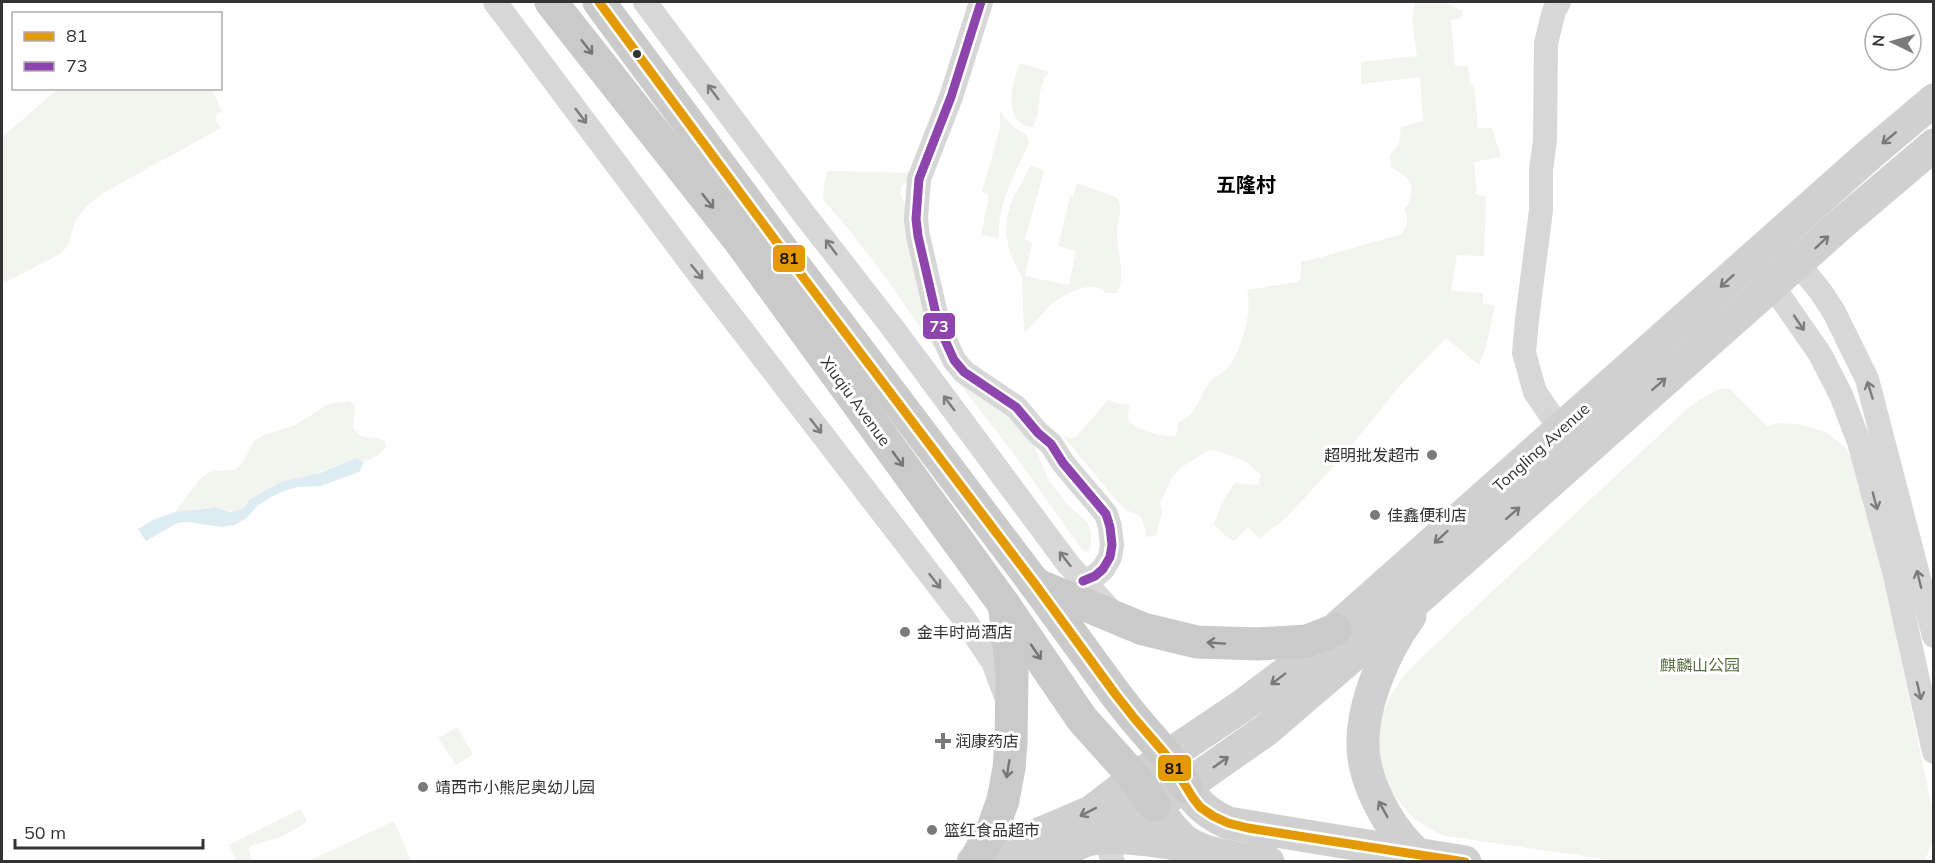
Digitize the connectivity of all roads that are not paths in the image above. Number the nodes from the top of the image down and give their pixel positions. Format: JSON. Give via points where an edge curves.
{"nodes":[{"id":1,"x":495,"y":2,"type":"edge"},
{"id":2,"x":551,"y":2,"type":"edge"},
{"id":3,"x":599,"y":2,"type":"edge"},
{"id":4,"x":645,"y":2,"type":"edge"},
{"id":5,"x":981,"y":2,"type":"edge"},
{"id":6,"x":1559,"y":2,"type":"edge"},
{"id":7,"x":1934,"y":100,"type":"edge"},
{"id":8,"x":1934,"y":145,"type":"edge"},
{"id":9,"x":1777,"y":237,"type":"junction"},
{"id":10,"x":1752,"y":258,"type":"junction"},
{"id":11,"x":1798,"y":264,"type":"junction"},
{"id":12,"x":1773,"y":285,"type":"junction"},
{"id":13,"x":1561,"y":430,"type":"junction"},
{"id":14,"x":1083,"y":581,"type":"junction"},
{"id":15,"x":1434,"y":582,"type":"junction"},
{"id":16,"x":1035,"y":584,"type":"junction"},
{"id":17,"x":1005,"y":606,"type":"junction"},
{"id":18,"x":1118,"y":618,"type":"junction"},
{"id":19,"x":1335,"y":630,"type":"junction"},
{"id":20,"x":1934,"y":636,"type":"edge"},
{"id":21,"x":1011,"y":715,"type":"junction"},
{"id":22,"x":1934,"y":752,"type":"edge"},
{"id":23,"x":1167,"y":756,"type":"junction"},
{"id":24,"x":1136,"y":778,"type":"junction"},
{"id":25,"x":1186,"y":786,"type":"junction"},
{"id":26,"x":1154,"y":805,"type":"junction"},
{"id":27,"x":1102,"y":846,"type":"edge"},
{"id":28,"x":1206,"y":850,"type":"junction"},
{"id":29,"x":1418,"y":855,"type":"junction"},
{"id":30,"x":974,"y":861,"type":"edge"},
{"id":31,"x":1036,"y":861,"type":"edge"},
{"id":32,"x":1268,"y":861,"type":"edge"},
{"id":33,"x":1465,"y":861,"type":"edge"}],
"edges":[{"from":1,"to":21,"type":"street","one_way":true,"via":[[962,616],[993,662]]},
{"from":2,"to":17,"type":"main road","name":"Xiuqiu Avenue","one_way":true,"via":[[773,286]]},
{"from":3,"to":16,"type":"main road","name":"Xiuqiu Avenue"},
{"from":14,"to":4,"type":"street","one_way":true},
{"from":5,"to":14,"type":"street","via":[[920,179],[918,236],[939,327],[954,360],[964,372],[1016,407],[1106,514],[1112,545],[1110,557],[1103,569]]},
{"from":6,"to":13,"type":"street","via":[[1546,43],[1541,210],[1524,353],[1535,392]]},
{"from":7,"to":9,"type":"main road","name":"Tongling Avenue","one_way":true},
{"from":11,"to":8,"type":"main road","name":"Tongling Avenue","one_way":true},
{"from":9,"to":10,"type":"main road","name":"Tongling Avenue"},
{"from":9,"to":11,"type":"street"},
{"from":10,"to":12,"type":"street"},
{"from":10,"to":13,"type":"main road","name":"Tongling Avenue","one_way":true},
{"from":11,"to":12,"type":"main road","name":"Tongling Avenue"},
{"from":20,"to":11,"type":"street","one_way":true,"via":[[1867,379],[1834,312]]},
{"from":15,"to":12,"type":"main road","name":"Tongling Avenue","one_way":true},
{"from":12,"to":22,"type":"street","one_way":true,"via":[[1820,354],[1859,442],[1894,571]]},
{"from":13,"to":19,"type":"main road","name":"Tongling Avenue","one_way":true},
{"from":14,"to":18,"type":"street"},
{"from":25,"to":15,"type":"main road","name":"Tongling Avenue","one_way":true,"via":[[1266,730]]},
{"from":29,"to":15,"type":"main road","one_way":true,"via":[[1378,801],[1365,763],[1364,728],[1382,667],[1405,623]]},
{"from":16,"to":18,"type":"main road"},
{"from":16,"to":23,"type":"main road","name":"Xiuqiu Avenue"},
{"from":17,"to":21,"type":"main road","via":[[1012,673]]},
{"from":17,"to":24,"type":"main road","name":"Xiuqiu Avenue","one_way":true,"via":[[1082,719]]},
{"from":19,"to":18,"type":"main road","one_way":true,"via":[[1307,641],[1229,644],[1168,636]]},
{"from":19,"to":23,"type":"main road","name":"Tongling Avenue","one_way":true,"via":[[1286,674]]},
{"from":21,"to":30,"type":"main road","one_way":true,"via":[[1003,800]]},
{"from":23,"to":24,"type":"main road","name":"Tongling Avenue"},
{"from":23,"to":25,"type":"main road","name":"Xiuqiu Avenue"},
{"from":24,"to":26,"type":"main road","name":"Xiuqiu Avenue"},
{"from":24,"to":30,"type":"main road","name":"Tongling Avenue","one_way":true,"via":[[1091,812]]},
{"from":25,"to":26,"type":"main road","name":"Tongling Avenue"},
{"from":25,"to":29,"type":"main road","via":[[1200,807],[1228,823]]},
{"from":26,"to":27,"type":"main road","name":"Tongling Avenue"},
{"from":26,"to":28,"type":"main road","via":[[1182,838]]},
{"from":27,"to":28,"type":"main road","via":[[1170,843]]},
{"from":27,"to":31,"type":"main road","name":"Tongling Avenue"},
{"from":28,"to":32,"type":"main road"},
{"from":29,"to":33,"type":"main road"}]}
